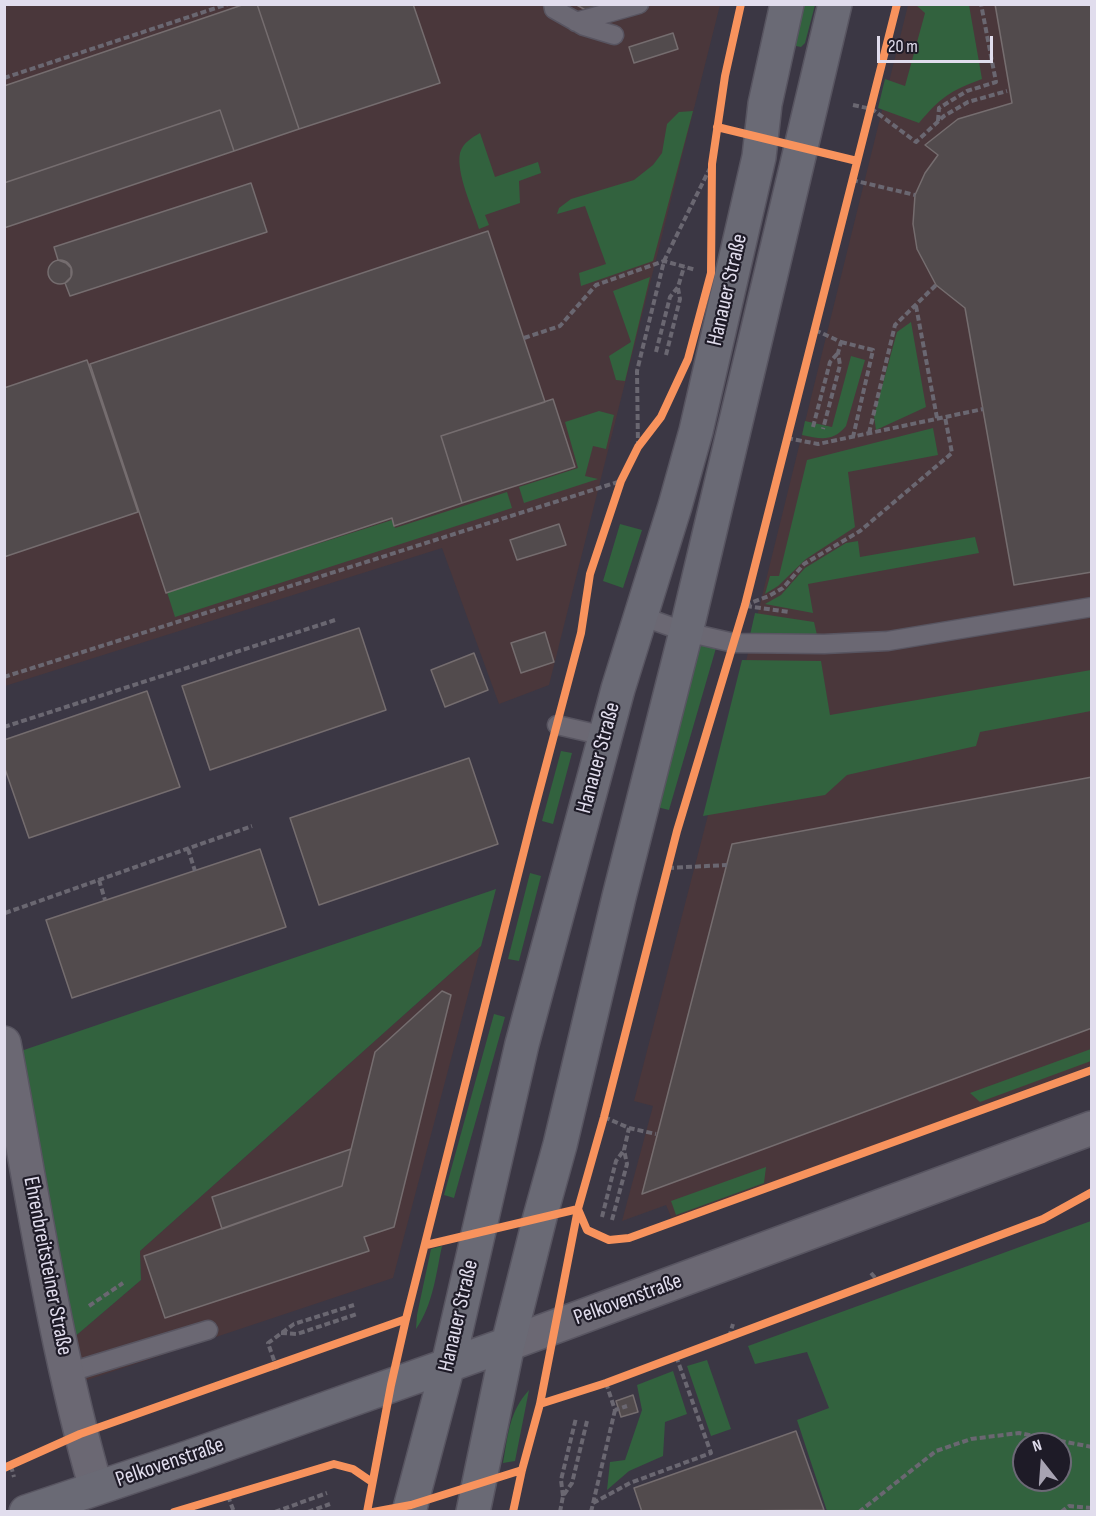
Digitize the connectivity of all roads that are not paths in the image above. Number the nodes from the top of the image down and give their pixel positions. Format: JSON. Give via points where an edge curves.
{"nodes":[{"id":1,"x":553,"y":4,"type":"edge"},
{"id":2,"x":639,"y":4,"type":"edge"},
{"id":3,"x":787,"y":4,"type":"edge"},
{"id":4,"x":835,"y":4,"type":"edge"},
{"id":5,"x":576,"y":22,"type":"junction"},
{"id":6,"x":614,"y":35,"type":"dead end"},
{"id":7,"x":1092,"y":607,"type":"edge"},
{"id":8,"x":641,"y":616,"type":"junction"},
{"id":9,"x":686,"y":632,"type":"junction"},
{"id":10,"x":557,"y":725,"type":"dead end"},
{"id":11,"x":605,"y":736,"type":"junction"},
{"id":12,"x":4,"y":1043,"type":"edge"},
{"id":13,"x":1092,"y":1128,"type":"edge"},
{"id":14,"x":208,"y":1330,"type":"dead end"},
{"id":15,"x":508,"y":1344,"type":"junction"},
{"id":16,"x":448,"y":1365,"type":"junction"},
{"id":17,"x":67,"y":1373,"type":"junction"},
{"id":18,"x":96,"y":1488,"type":"junction"},
{"id":19,"x":26,"y":1512,"type":"edge"},
{"id":20,"x":409,"y":1512,"type":"edge"},
{"id":21,"x":472,"y":1512,"type":"edge"}],
"edges":[{"from":1,"to":5,"type":"lane","via":[[554,9]]},
{"from":2,"to":5,"type":"lane"},
{"from":3,"to":8,"type":"main road","name":"Hanauer Straße","via":[[765,104],[759,157],[696,431]]},
{"from":4,"to":9,"type":"main road","name":"Hanauer Straße"},
{"from":5,"to":6,"type":"lane"},
{"from":7,"to":9,"type":"lane","via":[[888,641],[735,643]]},
{"from":8,"to":9,"type":"lane"},
{"from":8,"to":11,"type":"main road","name":"Hanauer Straße"},
{"from":9,"to":15,"type":"main road","name":"Hanauer Straße"},
{"from":10,"to":11,"type":"lane"},
{"from":11,"to":16,"type":"main road","name":"Hanauer Straße","via":[[522,1044]]},
{"from":12,"to":17,"type":"street","name":"Ehrenbreitsteiner Straße"},
{"from":13,"to":15,"type":"street","name":"Pelkovenstraße"},
{"from":14,"to":17,"type":"lane"},
{"from":15,"to":16,"type":"main road","name":"Pelkovenstraße"},
{"from":15,"to":21,"type":"main road","name":"Hanauer Straße"},
{"from":16,"to":18,"type":"main road","name":"Pelkovenstraße"},
{"from":16,"to":20,"type":"main road","name":"Hanauer Straße"},
{"from":17,"to":18,"type":"street","name":"Ehrenbreitsteiner Straße"},
{"from":18,"to":19,"type":"main road","name":"Pelkovenstraße"}]}
